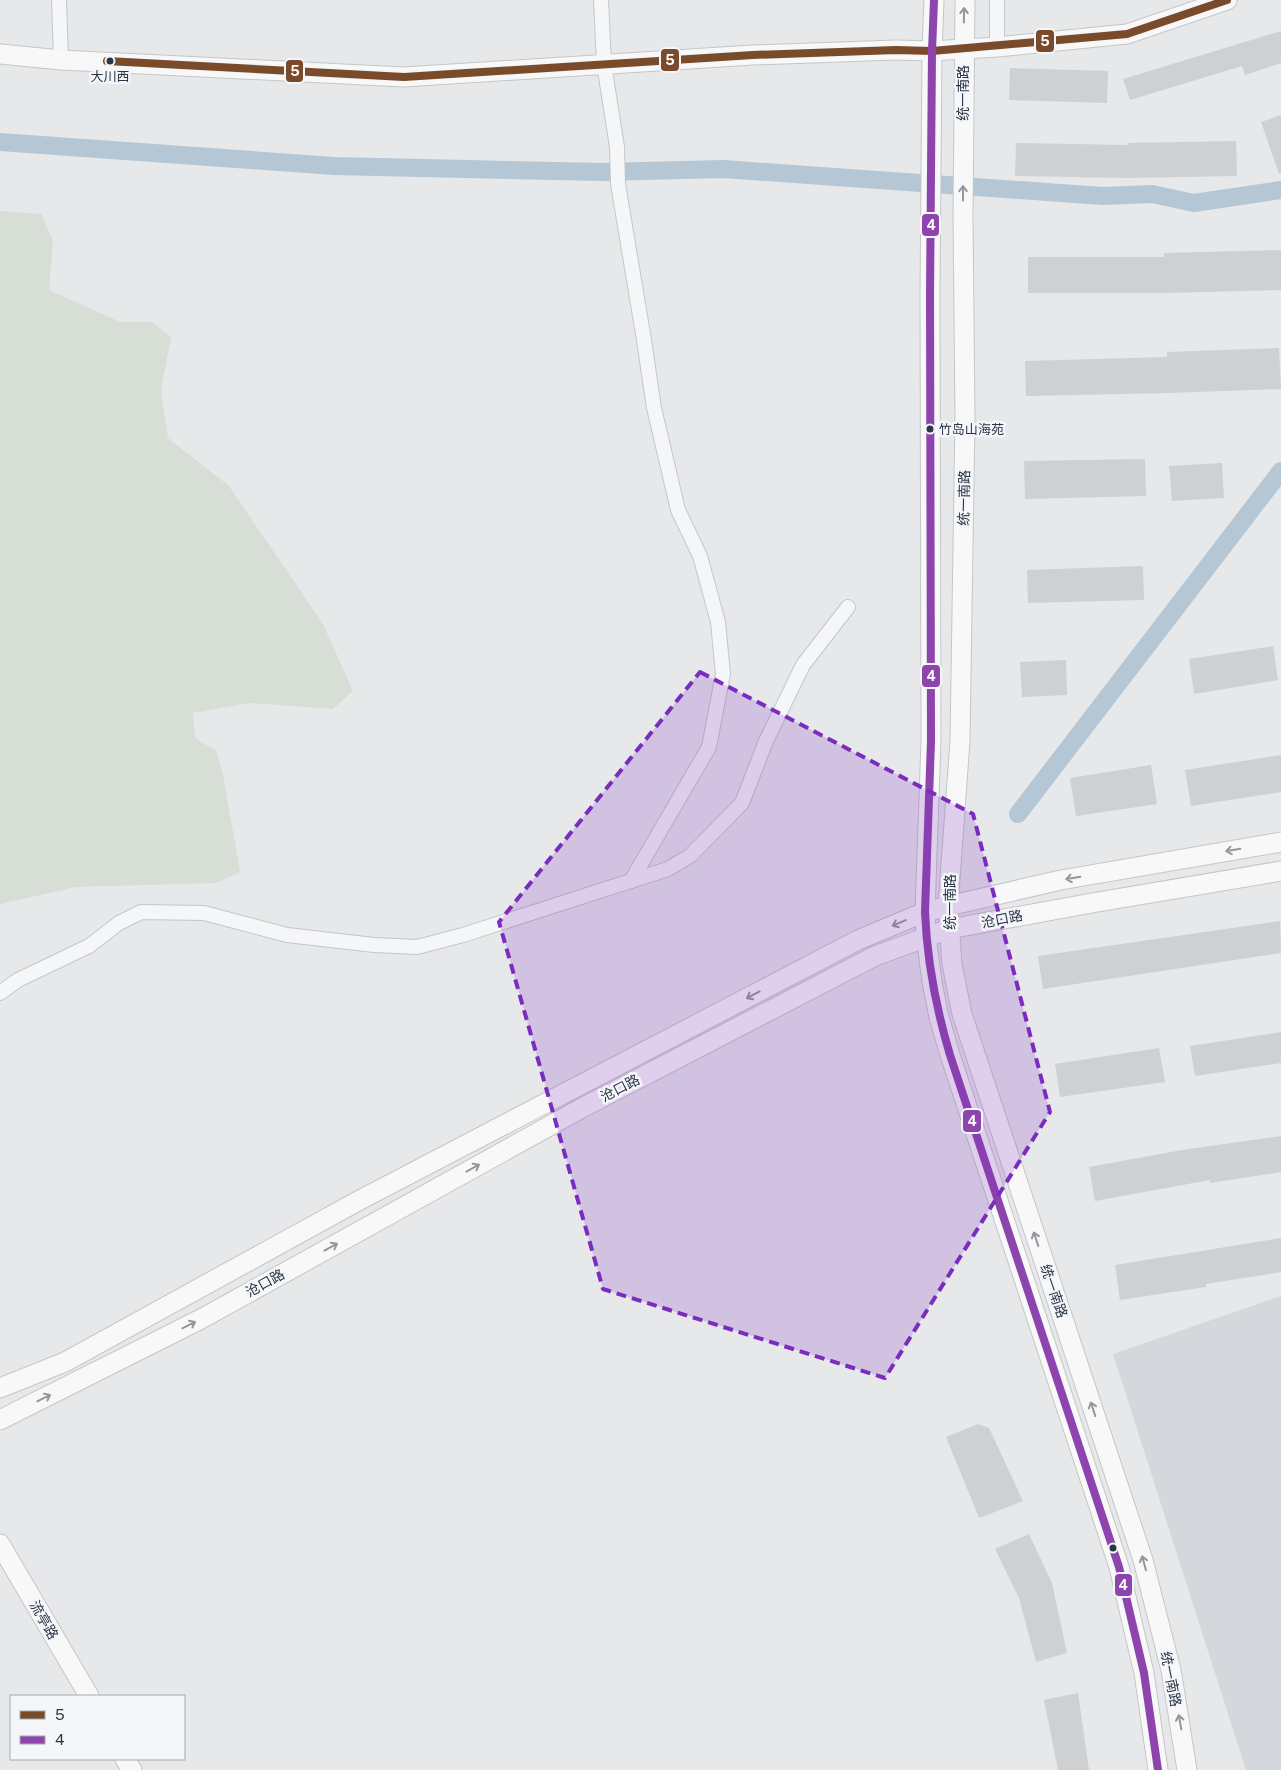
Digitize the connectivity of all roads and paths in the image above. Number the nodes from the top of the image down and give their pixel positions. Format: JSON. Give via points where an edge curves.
{"nodes":[{"id":1,"x":59,"y":0,"type":"edge"},
{"id":2,"x":601,"y":0,"type":"edge"},
{"id":3,"x":934,"y":0,"type":"edge"},
{"id":4,"x":964,"y":0,"type":"edge"},
{"id":5,"x":997,"y":0,"type":"edge"},
{"id":6,"x":1226,"y":0,"type":"edge"},
{"id":7,"x":997,"y":47,"type":"junction"},
{"id":8,"x":963,"y":49,"type":"junction"},
{"id":9,"x":932,"y":51,"type":"junction"},
{"id":10,"x":0,"y":54,"type":"edge"},
{"id":11,"x":60,"y":60,"type":"junction"},
{"id":12,"x":604,"y":64,"type":"junction"},
{"id":13,"x":848,"y":607,"type":"dead end"},
{"id":14,"x":1281,"y":842,"type":"edge"},
{"id":15,"x":1281,"y":871,"type":"edge"},
{"id":16,"x":632,"y":881,"type":"junction"},
{"id":17,"x":948,"y":906,"type":"junction"},
{"id":18,"x":926,"y":912,"type":"junction"},
{"id":19,"x":950,"y":929,"type":"junction"},
{"id":20,"x":926,"y":936,"type":"junction"},
{"id":21,"x":0,"y":993,"type":"edge"},
{"id":22,"x":0,"y":1388,"type":"edge"},
{"id":23,"x":0,"y":1420,"type":"edge"},
{"id":24,"x":0,"y":1544,"type":"edge"},
{"id":25,"x":88,"y":1695,"type":"edge"},
{"id":26,"x":1158,"y":1770,"type":"edge"},
{"id":27,"x":1187,"y":1770,"type":"edge"}],
"edges":[{"from":1,"to":11,"type":"street"},
{"from":2,"to":12,"type":"street"},
{"from":3,"to":9,"type":"street","name":"统一南路"},
{"from":8,"to":4,"type":"street","name":"统一南路","one_way":true},
{"from":5,"to":7,"type":"street"},
{"from":6,"to":7,"type":"street","via":[[1127,34]]},
{"from":7,"to":8,"type":"street"},
{"from":8,"to":9,"type":"street"},
{"from":17,"to":8,"type":"street","name":"统一南路","one_way":true,"via":[[960,741],[965,417]]},
{"from":9,"to":12,"type":"street","via":[[753,55]]},
{"from":9,"to":18,"type":"street","name":"统一南路","via":[[930,740]]},
{"from":10,"to":11,"type":"street"},
{"from":11,"to":12,"type":"street","via":[[404,77]]},
{"from":12,"to":16,"type":"street","via":[[617,147],[618,184],[654,408],[678,510],[700,556],[718,622],[723,674],[709,747]]},
{"from":13,"to":16,"type":"street","via":[[803,665],[766,741],[742,802],[690,856],[668,869]]},
{"from":14,"to":17,"type":"street","name":"沧口路","one_way":true,"via":[[1061,880]]},
{"from":15,"to":19,"type":"street","name":"沧口路"},
{"from":16,"to":21,"type":"street","via":[[417,947],[287,935],[204,913],[141,912],[119,923],[89,946],[18,980]]},
{"from":17,"to":18,"type":"street","name":"沧口路"},
{"from":17,"to":19,"type":"street","name":"统一南路"},
{"from":18,"to":20,"type":"street","name":"统一南路"},
{"from":18,"to":22,"type":"street","name":"沧口路","one_way":true,"via":[[858,940],[358,1201],[65,1362]]},
{"from":19,"to":20,"type":"street","name":"沧口路"},
{"from":27,"to":19,"type":"street","name":"统一南路","one_way":true,"via":[[1171,1670],[1143,1560],[962,1014],[952,964]]},
{"from":23,"to":20,"type":"street","name":"沧口路","one_way":true,"via":[[201,1319],[580,1108],[875,956]]},
{"from":20,"to":26,"type":"street","name":"统一南路","via":[[939,1017],[950,1055],[1119,1567],[1144,1673]]},
{"from":24,"to":25,"type":"street","name":"流亭路"}]}
